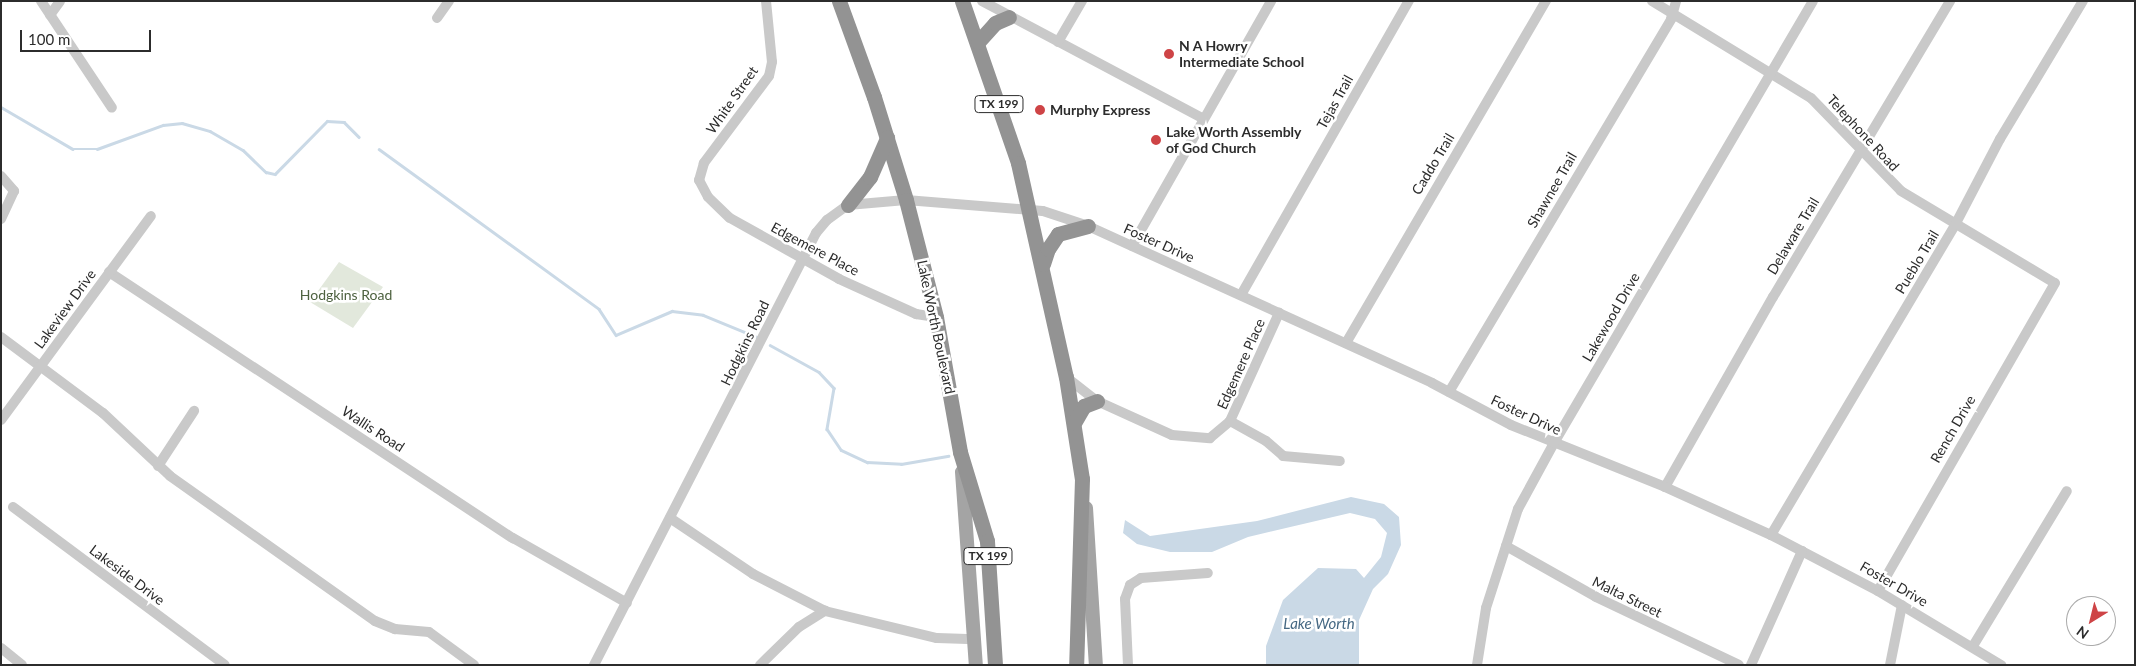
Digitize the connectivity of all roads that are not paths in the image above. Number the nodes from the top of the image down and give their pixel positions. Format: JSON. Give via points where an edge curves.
{"nodes":[{"id":1,"x":41,"y":1,"type":"edge"},
{"id":2,"x":60,"y":1,"type":"edge"},
{"id":3,"x":449,"y":1,"type":"edge"},
{"id":4,"x":766,"y":1,"type":"edge"},
{"id":5,"x":828,"y":1,"type":"edge"},
{"id":6,"x":839,"y":1,"type":"edge"},
{"id":7,"x":962,"y":1,"type":"edge"},
{"id":8,"x":982,"y":1,"type":"edge"},
{"id":9,"x":1082,"y":1,"type":"edge"},
{"id":10,"x":1271,"y":1,"type":"edge"},
{"id":11,"x":1409,"y":1,"type":"edge"},
{"id":12,"x":1546,"y":1,"type":"edge"},
{"id":13,"x":1652,"y":1,"type":"edge"},
{"id":14,"x":1676,"y":1,"type":"edge"},
{"id":15,"x":1813,"y":1,"type":"edge"},
{"id":16,"x":1950,"y":1,"type":"edge"},
{"id":17,"x":2083,"y":1,"type":"edge"},
{"id":18,"x":1672,"y":14,"type":"junction"},
{"id":19,"x":50,"y":15,"type":"junction"},
{"id":20,"x":1009,"y":17,"type":"junction"},
{"id":21,"x":436,"y":18,"type":"dead end"},
{"id":22,"x":846,"y":19,"type":"junction"},
{"id":23,"x":978,"y":42,"type":"junction"},
{"id":24,"x":1058,"y":42,"type":"junction"},
{"id":25,"x":1772,"y":74,"type":"junction"},
{"id":26,"x":112,"y":108,"type":"dead end"},
{"id":27,"x":1202,"y":118,"type":"junction"},
{"id":28,"x":887,"y":138,"type":"junction"},
{"id":29,"x":1861,"y":150,"type":"junction"},
{"id":30,"x":1,"y":176,"type":"edge"},
{"id":31,"x":699,"y":180,"type":"joint"},
{"id":32,"x":906,"y":200,"type":"junction"},
{"id":33,"x":848,"y":205,"type":"junction"},
{"id":34,"x":1030,"y":209,"type":"junction"},
{"id":35,"x":151,"y":216,"type":"dead end"},
{"id":36,"x":1,"y":219,"type":"edge"},
{"id":37,"x":1088,"y":226,"type":"junction"},
{"id":38,"x":1955,"y":226,"type":"junction"},
{"id":39,"x":1132,"y":246,"type":"junction"},
{"id":40,"x":802,"y":259,"type":"junction"},
{"id":41,"x":1043,"y":265,"type":"junction"},
{"id":42,"x":109,"y":272,"type":"junction"},
{"id":43,"x":2055,"y":283,"type":"joint"},
{"id":44,"x":1241,"y":294,"type":"junction"},
{"id":45,"x":1279,"y":313,"type":"junction"},
{"id":46,"x":936,"y":317,"type":"junction"},
{"id":47,"x":1,"y":337,"type":"edge"},
{"id":48,"x":1346,"y":343,"type":"junction"},
{"id":49,"x":39,"y":368,"type":"junction"},
{"id":50,"x":1066,"y":377,"type":"junction"},
{"id":51,"x":1449,"y":392,"type":"junction"},
{"id":52,"x":1097,"y":401,"type":"junction"},
{"id":53,"x":194,"y":411,"type":"dead end"},
{"id":54,"x":1,"y":420,"type":"edge"},
{"id":55,"x":1230,"y":421,"type":"junction"},
{"id":56,"x":1074,"y":423,"type":"junction"},
{"id":57,"x":1554,"y":443,"type":"junction"},
{"id":58,"x":960,"y":452,"type":"junction"},
{"id":59,"x":1340,"y":460,"type":"dead end"},
{"id":60,"x":158,"y":466,"type":"junction"},
{"id":61,"x":1082,"y":479,"type":"junction"},
{"id":62,"x":1665,"y":487,"type":"junction"},
{"id":63,"x":2067,"y":491,"type":"dead end"},
{"id":64,"x":12,"y":507,"type":"dead end"},
{"id":65,"x":670,"y":518,"type":"junction"},
{"id":66,"x":1771,"y":535,"type":"junction"},
{"id":67,"x":1506,"y":546,"type":"junction"},
{"id":68,"x":1802,"y":551,"type":"junction"},
{"id":69,"x":1208,"y":573,"type":"dead end"},
{"id":70,"x":1878,"y":591,"type":"junction"},
{"id":71,"x":626,"y":603,"type":"junction"},
{"id":72,"x":1902,"y":605,"type":"junction"},
{"id":73,"x":825,"y":611,"type":"junction"},
{"id":74,"x":975,"y":639,"type":"junction"},
{"id":75,"x":1973,"y":646,"type":"junction"},
{"id":76,"x":1,"y":648,"type":"edge"},
{"id":77,"x":466,"y":663,"type":"edge"},
{"id":78,"x":22,"y":665,"type":"edge"},
{"id":79,"x":225,"y":665,"type":"edge"},
{"id":80,"x":594,"y":665,"type":"edge"},
{"id":81,"x":760,"y":665,"type":"edge"},
{"id":82,"x":976,"y":665,"type":"edge"},
{"id":83,"x":995,"y":665,"type":"edge"},
{"id":84,"x":1076,"y":665,"type":"edge"},
{"id":85,"x":1096,"y":665,"type":"edge"},
{"id":86,"x":1128,"y":665,"type":"edge"},
{"id":87,"x":1477,"y":665,"type":"edge"},
{"id":88,"x":1740,"y":665,"type":"edge"},
{"id":89,"x":1751,"y":665,"type":"edge"},
{"id":90,"x":1890,"y":665,"type":"edge"},
{"id":91,"x":2000,"y":665,"type":"edge"}],
"edges":[{"from":1,"to":19,"type":"street"},
{"from":2,"to":19,"type":"street"},
{"from":3,"to":21,"type":"street"},
{"from":4,"to":31,"type":"street","name":"White Street","via":[[772,62],[769,76],[704,163]]},
{"from":5,"to":22,"type":"highway"},
{"from":6,"to":22,"type":"highway","name":"Lake Worth Boulevard","number":"TX 199"},
{"from":7,"to":23,"type":"highway","number":"TX 199"},
{"from":8,"to":20,"type":"street"},
{"from":9,"to":24,"type":"street"},
{"from":10,"to":27,"type":"street"},
{"from":11,"to":44,"type":"street","name":"Tejas Trail"},
{"from":12,"to":48,"type":"street","name":"Caddo Trail"},
{"from":13,"to":18,"type":"street","name":"Telephone Road"},
{"from":14,"to":18,"type":"street","name":"Shawnee Trail"},
{"from":15,"to":25,"type":"street","name":"Lakewood Drive"},
{"from":16,"to":29,"type":"street","name":"Delaware Trail"},
{"from":17,"to":38,"type":"street","name":"Pueblo Trail","via":[[2000,139]]},
{"from":18,"to":25,"type":"street","name":"Telephone Road"},
{"from":18,"to":51,"type":"street","name":"Shawnee Trail"},
{"from":19,"to":26,"type":"street"},
{"from":20,"to":23,"type":"highway","via":[[995,23]]},
{"from":20,"to":24,"type":"street"},
{"from":22,"to":28,"type":"highway","name":"Lake Worth Boulevard","number":"TX 199"},
{"from":23,"to":34,"type":"highway","number":"TX 199"},
{"from":24,"to":27,"type":"street"},
{"from":25,"to":29,"type":"street","name":"Telephone Road","via":[[1811,98]]},
{"from":25,"to":57,"type":"street","name":"Lakewood Drive"},
{"from":27,"to":39,"type":"street"},
{"from":28,"to":32,"type":"highway","name":"Lake Worth Boulevard","number":"TX 199"},
{"from":28,"to":33,"type":"highway","via":[[870,177]]},
{"from":29,"to":38,"type":"street","name":"Telephone Road","via":[[1901,191]]},
{"from":29,"to":62,"type":"street","name":"Delaware Trail"},
{"from":30,"to":36,"type":"street","via":[[14,191]]},
{"from":31,"to":40,"type":"street","name":"Edgemere Place","via":[[708,197],[730,218]]},
{"from":32,"to":33,"type":"street"},
{"from":32,"to":34,"type":"street"},
{"from":32,"to":46,"type":"highway","name":"Lake Worth Boulevard","number":"TX 199"},
{"from":33,"to":40,"type":"street","name":"Hodgkins Road","via":[[827,220]]},
{"from":34,"to":37,"type":"street","name":"Foster Drive"},
{"from":34,"to":41,"type":"highway","number":"TX 199"},
{"from":35,"to":42,"type":"street","name":"Lakeview Drive"},
{"from":37,"to":39,"type":"street","name":"Foster Drive"},
{"from":37,"to":41,"type":"highway","via":[[1058,234]]},
{"from":38,"to":43,"type":"street","name":"Telephone Road"},
{"from":38,"to":66,"type":"street","name":"Pueblo Trail"},
{"from":39,"to":44,"type":"street","name":"Foster Drive"},
{"from":40,"to":46,"type":"street","name":"Edgemere Place","via":[[916,314]]},
{"from":40,"to":65,"type":"street","name":"Hodgkins Road"},
{"from":41,"to":50,"type":"highway","number":"TX 199"},
{"from":42,"to":49,"type":"street","name":"Lakeview Drive"},
{"from":42,"to":71,"type":"street","name":"Wallis Road","via":[[513,538]]},
{"from":43,"to":70,"type":"street","name":"Rench Drive"},
{"from":44,"to":45,"type":"street","name":"Foster Drive"},
{"from":45,"to":48,"type":"street","name":"Foster Drive"},
{"from":45,"to":55,"type":"street","name":"Edgemere Place"},
{"from":46,"to":58,"type":"highway","name":"Lake Worth Boulevard","number":"TX 199"},
{"from":47,"to":49,"type":"street"},
{"from":48,"to":51,"type":"street","name":"Foster Drive"},
{"from":49,"to":54,"type":"street","name":"Lakeview Drive"},
{"from":49,"to":60,"type":"street","via":[[102,413]]},
{"from":50,"to":52,"type":"street","name":"Edgemere Place"},
{"from":50,"to":56,"type":"highway","number":"TX 199"},
{"from":51,"to":57,"type":"street","name":"Foster Drive","via":[[1511,425]]},
{"from":52,"to":55,"type":"street","name":"Edgemere Place","via":[[1180,437],[1210,438]]},
{"from":52,"to":56,"type":"highway","via":[[1078,411]]},
{"from":53,"to":60,"type":"street"},
{"from":55,"to":59,"type":"street","via":[[1266,441],[1283,456]]},
{"from":56,"to":61,"type":"highway","number":"TX 199"},
{"from":57,"to":62,"type":"street","name":"Foster Drive"},
{"from":57,"to":67,"type":"street","name":"Lakewood Drive","via":[[1518,509]]},
{"from":58,"to":74,"type":"main road","name":"Lake Worth Boulevard","number":"TX 199"},
{"from":58,"to":83,"type":"highway","number":"TX 199","via":[[987,541]]},
{"from":60,"to":77,"type":"street","via":[[375,621],[394,629],[429,632]]},
{"from":61,"to":84,"type":"highway","number":"TX 199"},
{"from":61,"to":85,"type":"main road","number":"TX 199"},
{"from":62,"to":66,"type":"street","name":"Foster Drive"},
{"from":63,"to":75,"type":"street"},
{"from":64,"to":79,"type":"street","name":"Lakeside Drive"},
{"from":65,"to":71,"type":"street","name":"Hodgkins Road"},
{"from":65,"to":73,"type":"street","via":[[753,574]]},
{"from":66,"to":68,"type":"street","name":"Foster Drive"},
{"from":67,"to":87,"type":"street","name":"Lakewood Drive","via":[[1486,608]]},
{"from":67,"to":88,"type":"street","name":"Malta Street","via":[[1596,597]]},
{"from":68,"to":70,"type":"street","name":"Foster Drive"},
{"from":68,"to":89,"type":"street"},
{"from":69,"to":86,"type":"street","via":[[1141,578],[1130,585],[1124,599]]},
{"from":70,"to":72,"type":"street","name":"Foster Drive"},
{"from":71,"to":80,"type":"street","name":"Hodgkins Road"},
{"from":72,"to":75,"type":"street","name":"Foster Drive"},
{"from":72,"to":90,"type":"street"},
{"from":73,"to":74,"type":"street","via":[[937,638]]},
{"from":73,"to":81,"type":"street","via":[[793,631]]},
{"from":74,"to":82,"type":"main road","name":"Lake Worth Boulevard","number":"TX 199"},
{"from":75,"to":91,"type":"street","name":"Foster Drive"},
{"from":76,"to":78,"type":"street"}]}
